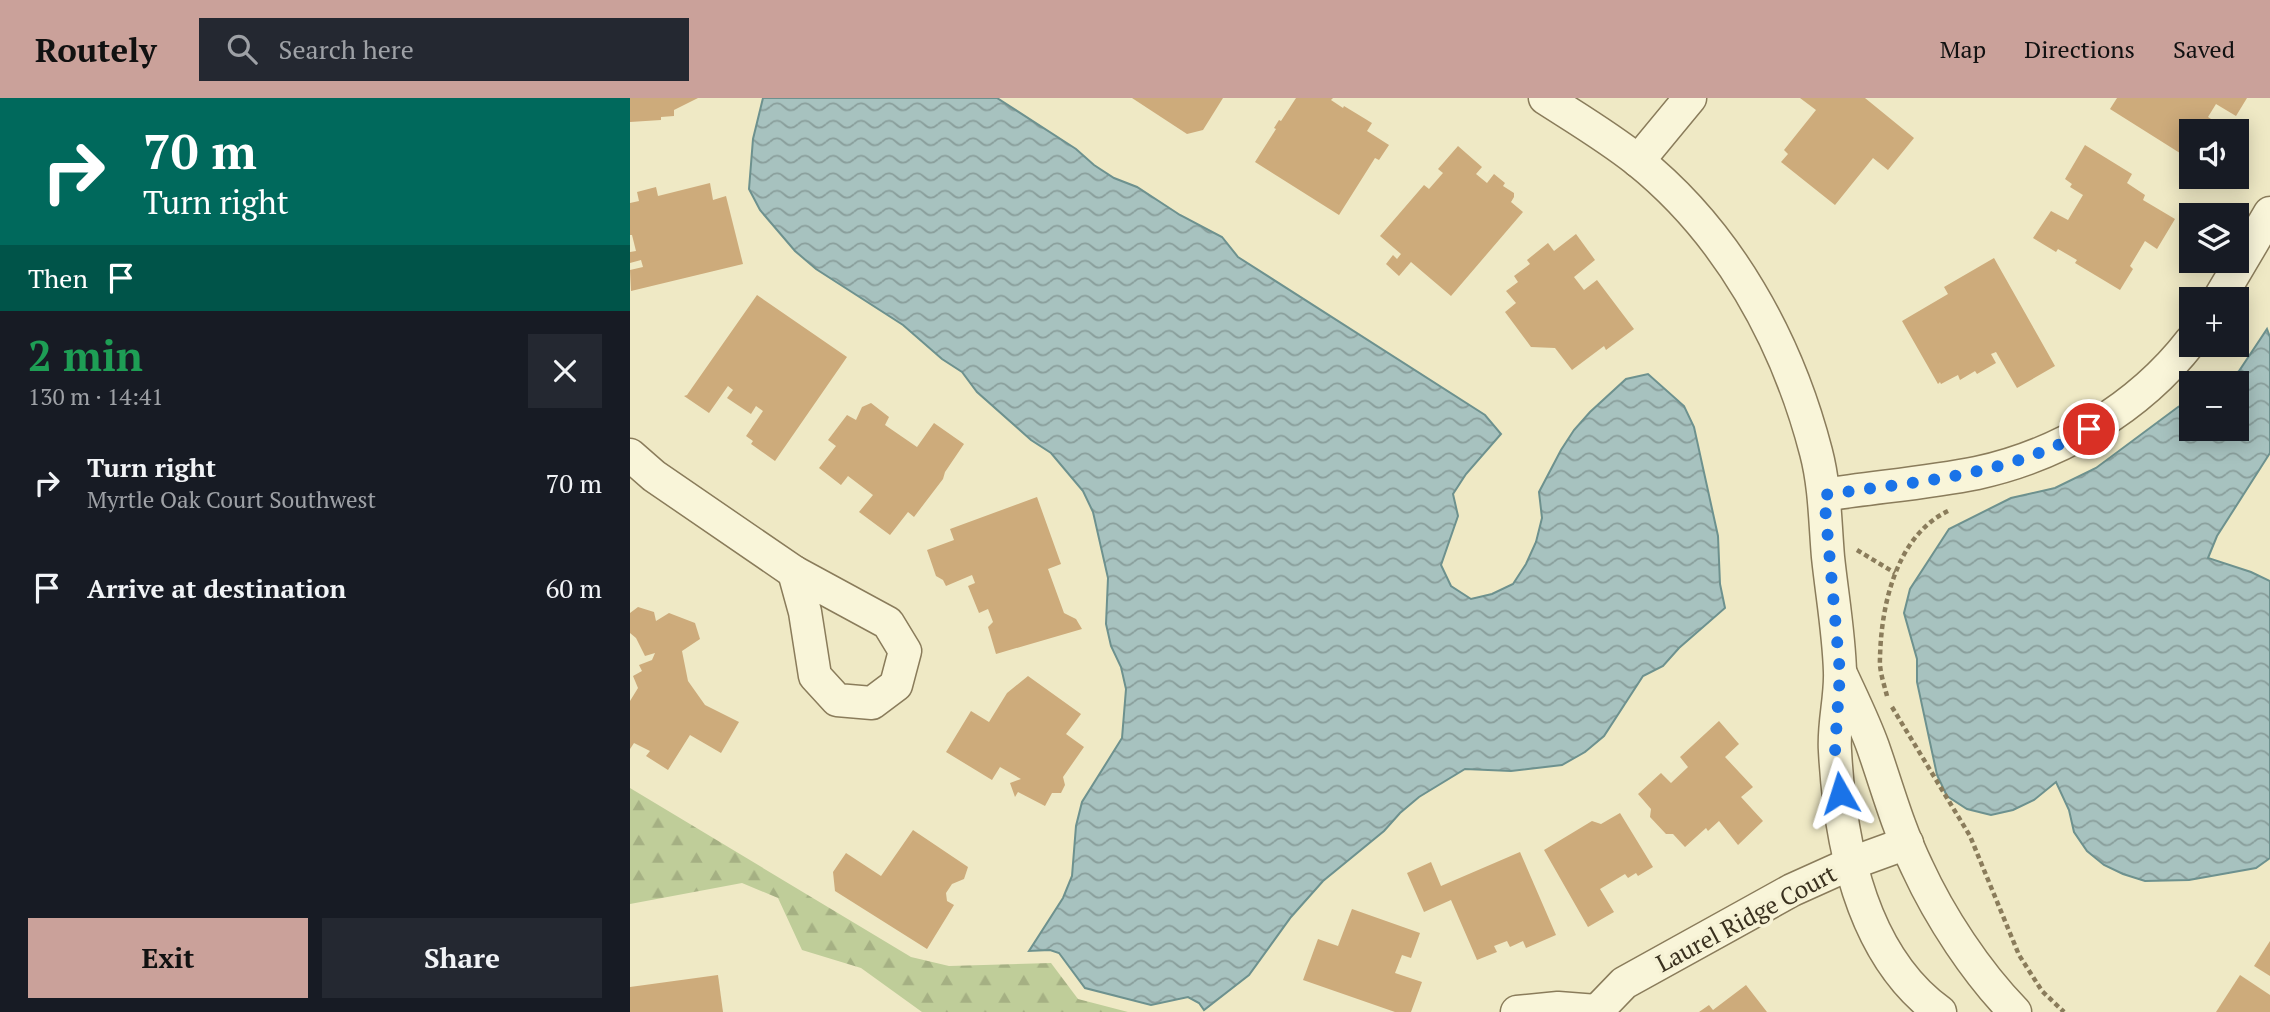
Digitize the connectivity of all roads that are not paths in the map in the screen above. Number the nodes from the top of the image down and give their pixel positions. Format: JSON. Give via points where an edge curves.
{"nodes":[{"id":1,"x":1545,"y":98,"type":"edge"},
{"id":2,"x":1690,"y":98,"type":"edge"},
{"id":3,"x":1638,"y":161,"type":"junction"},
{"id":4,"x":2270,"y":213,"type":"edge"},
{"id":5,"x":2226,"y":287,"type":"edge"},
{"id":6,"x":2179,"y":354,"type":"edge"},
{"id":7,"x":630,"y":455,"type":"edge"},
{"id":8,"x":1824,"y":495,"type":"junction"},
{"id":9,"x":794,"y":572,"type":"dead end"},
{"id":10,"x":1840,"y":673,"type":"junction"},
{"id":11,"x":1907,"y":843,"type":"junction"},
{"id":12,"x":1852,"y":863,"type":"junction"},
{"id":13,"x":1517,"y":1012,"type":"edge"},
{"id":14,"x":1596,"y":1012,"type":"edge"},
{"id":15,"x":1940,"y":1012,"type":"edge"},
{"id":16,"x":2015,"y":1012,"type":"edge"}],
"edges":[{"from":1,"to":3,"type":"street"},
{"from":2,"to":3,"type":"street"},
{"from":3,"to":8,"type":"street","via":[[1707,231],[1754,299],[1790,372],[1816,452]]},
{"from":4,"to":5,"type":"street"},
{"from":6,"to":8,"type":"street","via":[[2132,400],[2043,453],[1976,473]]},
{"from":7,"to":9,"type":"street"},
{"from":8,"to":10,"type":"street"},
{"from":10,"to":11,"type":"street","via":[[1873,745]]},
{"from":10,"to":12,"type":"street","via":[[1835,749]]},
{"from":11,"to":12,"type":"street","name":"Laurel Ridge Court"},
{"from":11,"to":16,"type":"street","via":[[1945,921]]},
{"from":12,"to":14,"type":"street","name":"Laurel Ridge Court","via":[[1792,890],[1624,983]]},
{"from":12,"to":15,"type":"street","via":[[1879,942],[1903,976]]},
{"from":13,"to":14,"type":"street","name":"Laurel Ridge Court","via":[[1558,1008]]}]}
